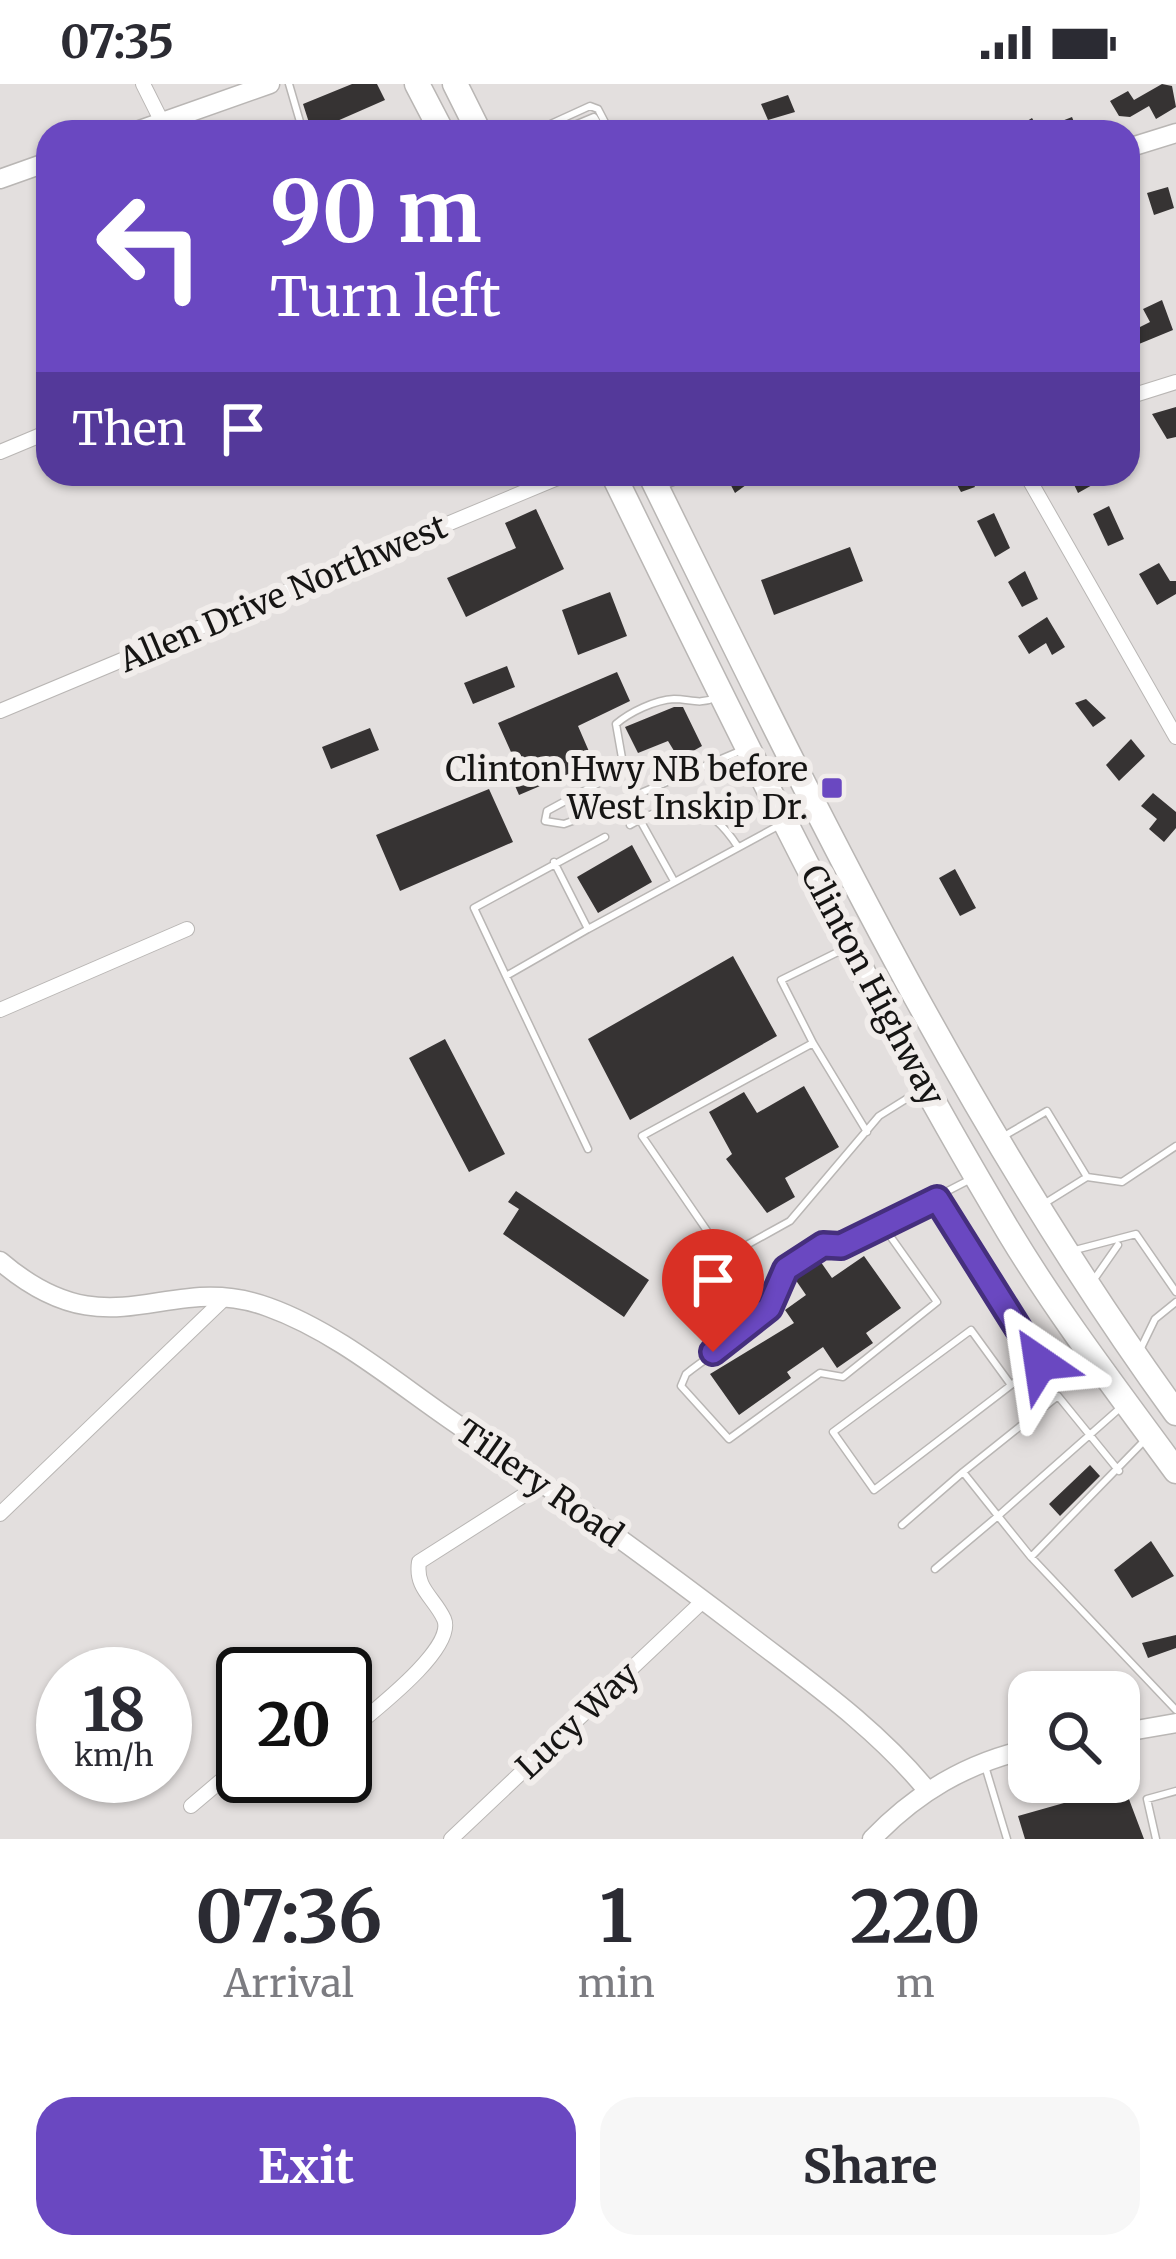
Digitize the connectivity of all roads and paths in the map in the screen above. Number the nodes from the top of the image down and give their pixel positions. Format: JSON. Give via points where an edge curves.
{"nodes":[{"id":1,"x":142,"y":84,"type":"edge"},
{"id":2,"x":270,"y":84,"type":"edge"},
{"id":3,"x":289,"y":84,"type":"edge"},
{"id":4,"x":417,"y":84,"type":"edge"},
{"id":5,"x":455,"y":84,"type":"edge"},
{"id":6,"x":168,"y":120,"type":"edge"},
{"id":7,"x":181,"y":120,"type":"edge"},
{"id":8,"x":300,"y":120,"type":"edge"},
{"id":9,"x":436,"y":120,"type":"edge"},
{"id":10,"x":473,"y":120,"type":"edge"},
{"id":11,"x":560,"y":120,"type":"edge"},
{"id":12,"x":602,"y":120,"type":"edge"},
{"id":13,"x":1176,"y":133,"type":"edge"},
{"id":14,"x":1140,"y":144,"type":"edge"},
{"id":15,"x":36,"y":166,"type":"edge"},
{"id":16,"x":0,"y":179,"type":"edge"},
{"id":17,"x":1176,"y":382,"type":"edge"},
{"id":18,"x":1140,"y":393,"type":"edge"},
{"id":19,"x":36,"y":437,"type":"edge"},
{"id":20,"x":0,"y":452,"type":"edge"},
{"id":21,"x":529,"y":486,"type":"edge"},
{"id":22,"x":620,"y":486,"type":"edge"},
{"id":23,"x":655,"y":486,"type":"edge"},
{"id":24,"x":1033,"y":486,"type":"edge"},
{"id":25,"x":753,"y":683,"type":"junction"},
{"id":26,"x":723,"y":694,"type":"junction"},
{"id":27,"x":0,"y":711,"type":"edge"},
{"id":28,"x":1176,"y":736,"type":"edge"},
{"id":29,"x":749,"y":747,"type":"junction"},
{"id":30,"x":640,"y":820,"type":"junction"},
{"id":31,"x":786,"y":821,"type":"junction"},
{"id":32,"x":630,"y":825,"type":"dead end"},
{"id":33,"x":605,"y":837,"type":"dead end"},
{"id":34,"x":738,"y":847,"type":"junction"},
{"id":35,"x":554,"y":862,"type":"junction"},
{"id":36,"x":674,"y":881,"type":"junction"},
{"id":37,"x":188,"y":928,"type":"dead end"},
{"id":38,"x":588,"y":929,"type":"junction"},
{"id":39,"x":850,"y":947,"type":"junction"},
{"id":40,"x":902,"y":974,"type":"junction"},
{"id":41,"x":506,"y":976,"type":"junction"},
{"id":42,"x":873,"y":989,"type":"junction"},
{"id":43,"x":0,"y":1010,"type":"edge"},
{"id":44,"x":813,"y":1043,"type":"junction"},
{"id":45,"x":927,"y":1086,"type":"junction"},
{"id":46,"x":867,"y":1132,"type":"junction"},
{"id":47,"x":996,"y":1141,"type":"junction"},
{"id":48,"x":1176,"y":1146,"type":"edge"},
{"id":49,"x":588,"y":1149,"type":"dead end"},
{"id":50,"x":976,"y":1175,"type":"junction"},
{"id":51,"x":1087,"y":1177,"type":"junction"},
{"id":52,"x":937,"y":1199,"type":"junction"},
{"id":53,"x":1036,"y":1208,"type":"junction"},
{"id":54,"x":883,"y":1226,"type":"junction"},
{"id":55,"x":1120,"y":1242,"type":"junction"},
{"id":56,"x":1064,"y":1250,"type":"junction"},
{"id":57,"x":0,"y":1261,"type":"edge"},
{"id":58,"x":1089,"y":1288,"type":"junction"},
{"id":59,"x":1176,"y":1292,"type":"edge"},
{"id":60,"x":225,"y":1298,"type":"junction"},
{"id":61,"x":1176,"y":1302,"type":"edge"},
{"id":62,"x":1104,"y":1311,"type":"junction"},
{"id":63,"x":1075,"y":1330,"type":"junction"},
{"id":64,"x":1137,"y":1359,"type":"junction"},
{"id":65,"x":1011,"y":1385,"type":"junction"},
{"id":66,"x":1126,"y":1403,"type":"junction"},
{"id":67,"x":1176,"y":1413,"type":"edge"},
{"id":68,"x":1090,"y":1435,"type":"junction"},
{"id":69,"x":1149,"y":1435,"type":"junction"},
{"id":70,"x":1119,"y":1471,"type":"junction"},
{"id":71,"x":1176,"y":1471,"type":"edge"},
{"id":72,"x":963,"y":1472,"type":"junction"},
{"id":73,"x":543,"y":1483,"type":"junction"},
{"id":74,"x":0,"y":1514,"type":"edge"},
{"id":75,"x":998,"y":1516,"type":"junction"},
{"id":76,"x":902,"y":1525,"type":"dead end"},
{"id":77,"x":1030,"y":1557,"type":"junction"},
{"id":78,"x":935,"y":1569,"type":"dead end"},
{"id":79,"x":704,"y":1600,"type":"junction"},
{"id":80,"x":1176,"y":1710,"type":"edge"},
{"id":81,"x":372,"y":1711,"type":"edge"},
{"id":82,"x":1176,"y":1723,"type":"edge"},
{"id":83,"x":1140,"y":1729,"type":"edge"},
{"id":84,"x":1008,"y":1755,"type":"edge"},
{"id":85,"x":984,"y":1762,"type":"junction"},
{"id":86,"x":216,"y":1785,"type":"edge"},
{"id":87,"x":927,"y":1790,"type":"junction"},
{"id":88,"x":1176,"y":1791,"type":"edge"},
{"id":89,"x":191,"y":1806,"type":"dead end"},
{"id":90,"x":451,"y":1839,"type":"edge"},
{"id":91,"x":872,"y":1839,"type":"edge"},
{"id":92,"x":1007,"y":1839,"type":"edge"},
{"id":93,"x":1156,"y":1839,"type":"edge"}],
"edges":[{"from":1,"to":6,"type":"street"},
{"from":2,"to":7,"type":"street"},
{"from":3,"to":8,"type":"lane"},
{"from":4,"to":9,"type":"highway"},
{"from":5,"to":10,"type":"highway"},
{"from":11,"to":12,"type":"lane","via":[[590,106]]},
{"from":13,"to":14,"type":"street"},
{"from":15,"to":16,"type":"street"},
{"from":17,"to":18,"type":"street"},
{"from":19,"to":20,"type":"street"},
{"from":21,"to":27,"type":"street","name":"Allen Drive Northwest"},
{"from":22,"to":26,"type":"highway","name":"Clinton Highway"},
{"from":23,"to":25,"type":"highway","name":"Clinton Highway"},
{"from":24,"to":28,"type":"street"},
{"from":25,"to":26,"type":"highway"},
{"from":25,"to":40,"type":"highway","name":"Clinton Highway"},
{"from":26,"to":29,"type":"highway","name":"Clinton Highway"},
{"from":26,"to":29,"type":"lane","via":[[702,704],[671,699],[625,716],[616,724],[619,772],[547,811],[545,821],[589,815]]},
{"from":29,"to":31,"type":"highway","name":"Clinton Highway"},
{"from":30,"to":32,"type":"lane"},
{"from":30,"to":34,"type":"lane","via":[[702,808],[718,816]]},
{"from":30,"to":36,"type":"lane"},
{"from":31,"to":34,"type":"lane"},
{"from":31,"to":39,"type":"highway","name":"Clinton Highway"},
{"from":33,"to":35,"type":"lane"},
{"from":34,"to":36,"type":"lane"},
{"from":35,"to":38,"type":"lane"},
{"from":35,"to":41,"type":"lane","via":[[474,908]]},
{"from":36,"to":38,"type":"lane"},
{"from":37,"to":43,"type":"street"},
{"from":38,"to":41,"type":"lane"},
{"from":39,"to":42,"type":"highway","name":"Clinton Highway"},
{"from":39,"to":44,"type":"lane","via":[[781,980]]},
{"from":40,"to":42,"type":"highway"},
{"from":40,"to":47,"type":"highway","name":"Clinton Highway"},
{"from":41,"to":49,"type":"lane"},
{"from":42,"to":45,"type":"highway","name":"Clinton Highway"},
{"from":44,"to":46,"type":"lane"},
{"from":44,"to":46,"type":"lane","via":[[642,1136],[725,1257],[790,1221]]},
{"from":45,"to":46,"type":"lane"},
{"from":45,"to":50,"type":"highway","name":"Clinton Highway"},
{"from":47,"to":51,"type":"lane","via":[[1047,1111]]},
{"from":47,"to":53,"type":"highway","name":"Clinton Highway"},
{"from":48,"to":51,"type":"lane","via":[[1122,1182]]},
{"from":50,"to":52,"type":"lane"},
{"from":50,"to":63,"type":"highway","name":"Clinton Highway"},
{"from":51,"to":53,"type":"lane"},
{"from":52,"to":54,"type":"lane"},
{"from":52,"to":65,"type":"lane","via":[[1040,1363]]},
{"from":53,"to":56,"type":"highway","name":"Clinton Highway"},
{"from":54,"to":54,"type":"lane","via":[[841,1246],[823,1245],[786,1269],[769,1308],[686,1374],[681,1386],[729,1438],[820,1372],[843,1377],[937,1302]]},
{"from":55,"to":56,"type":"lane"},
{"from":55,"to":58,"type":"lane"},
{"from":55,"to":59,"type":"lane","via":[[1136,1234]]},
{"from":56,"to":58,"type":"highway","name":"Clinton Highway"},
{"from":57,"to":60,"type":"street","name":"Tillery Road","via":[[46,1294],[81,1306]]},
{"from":58,"to":62,"type":"highway","name":"Clinton Highway"},
{"from":60,"to":73,"type":"street","name":"Tillery Road","via":[[310,1327]]},
{"from":60,"to":74,"type":"street"},
{"from":61,"to":64,"type":"lane","via":[[1155,1319]]},
{"from":62,"to":63,"type":"highway"},
{"from":62,"to":64,"type":"highway","name":"Clinton Highway"},
{"from":63,"to":66,"type":"highway","name":"Clinton Highway"},
{"from":64,"to":67,"type":"highway","name":"Clinton Highway"},
{"from":65,"to":65,"type":"lane","via":[[874,1490],[833,1432],[971,1330]]},
{"from":66,"to":68,"type":"lane"},
{"from":66,"to":69,"type":"highway","name":"Clinton Highway"},
{"from":68,"to":70,"type":"lane"},
{"from":68,"to":72,"type":"lane","via":[[1058,1396]]},
{"from":68,"to":75,"type":"lane"},
{"from":69,"to":70,"type":"lane"},
{"from":69,"to":71,"type":"highway","name":"Clinton Highway"},
{"from":70,"to":77,"type":"lane"},
{"from":72,"to":75,"type":"lane"},
{"from":72,"to":76,"type":"lane"},
{"from":73,"to":79,"type":"street","name":"Tillery Road"},
{"from":73,"to":81,"type":"street","via":[[419,1562],[421,1588],[447,1635]]},
{"from":75,"to":77,"type":"lane"},
{"from":75,"to":78,"type":"lane"},
{"from":77,"to":80,"type":"lane"},
{"from":79,"to":87,"type":"street","name":"Tillery Road","via":[[873,1730]]},
{"from":79,"to":90,"type":"street","name":"Lucy Way"},
{"from":82,"to":83,"type":"street"},
{"from":84,"to":85,"type":"street"},
{"from":85,"to":87,"type":"street"},
{"from":85,"to":92,"type":"lane"},
{"from":86,"to":89,"type":"street"},
{"from":87,"to":91,"type":"street"},
{"from":88,"to":93,"type":"lane","via":[[1148,1799]]}]}
